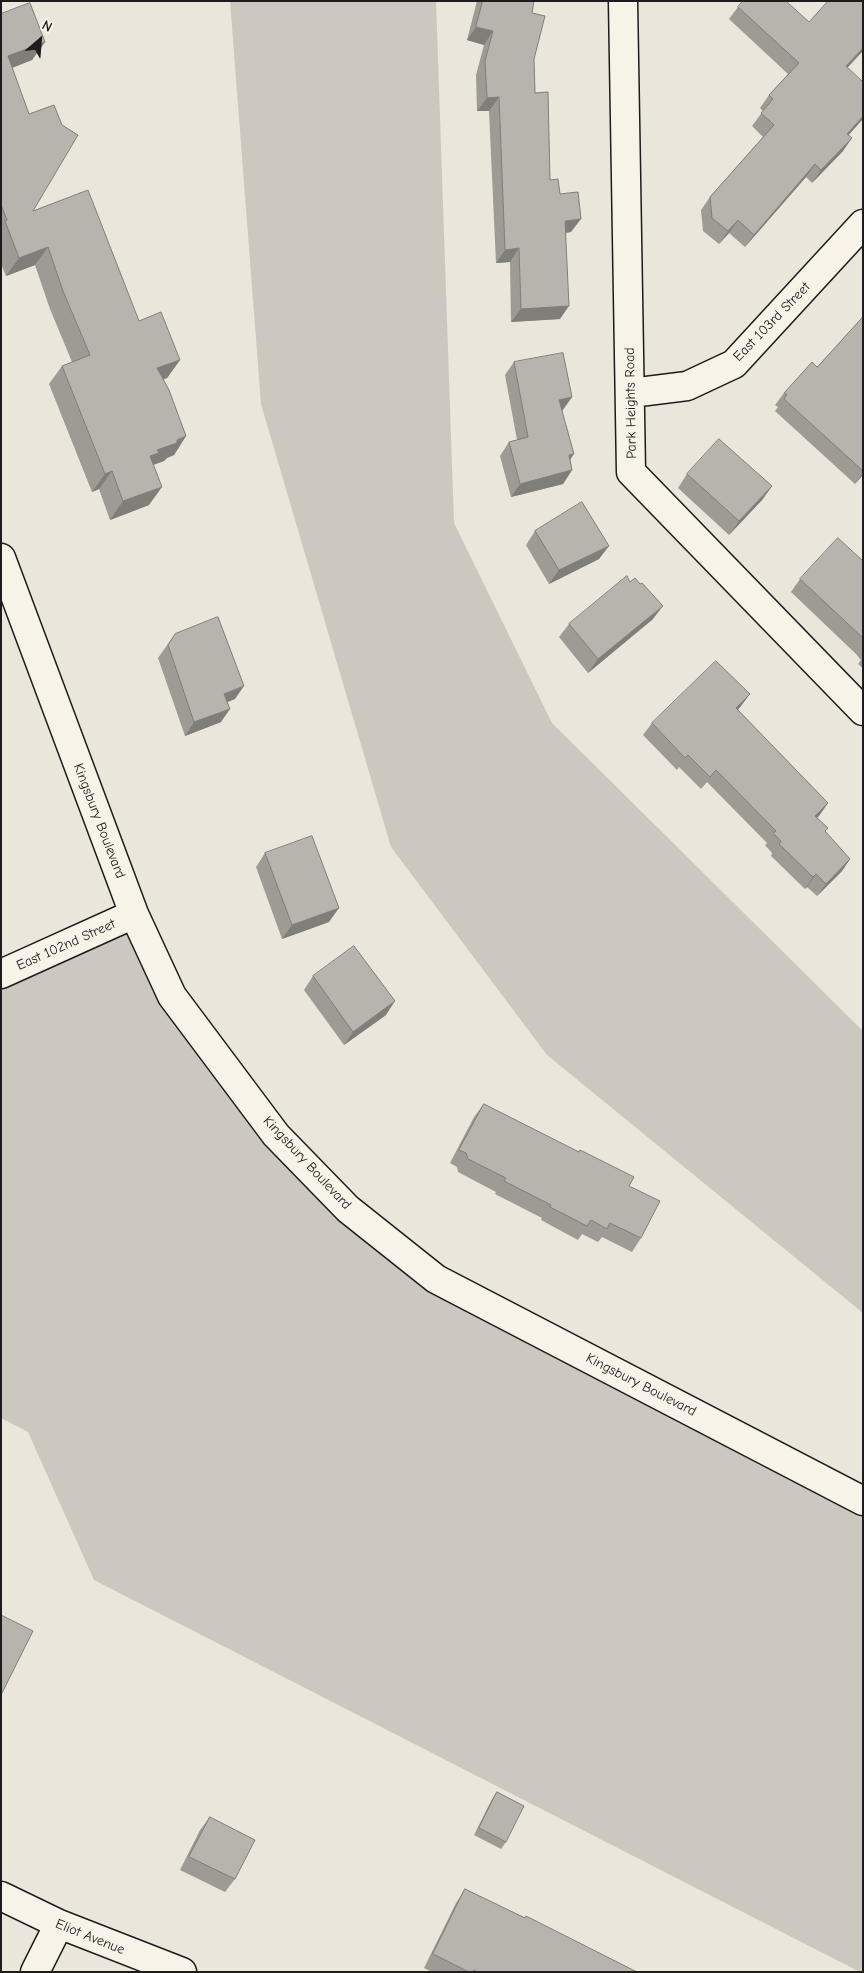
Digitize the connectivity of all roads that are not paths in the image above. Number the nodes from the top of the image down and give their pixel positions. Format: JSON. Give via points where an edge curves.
{"nodes":[{"id":1,"x":623,"y":1,"type":"edge"},
{"id":2,"x":863,"y":224,"type":"edge"},
{"id":3,"x":631,"y":393,"type":"junction"},
{"id":4,"x":1,"y":558,"type":"edge"},
{"id":5,"x":863,"y":710,"type":"edge"},
{"id":6,"x":134,"y":914,"type":"junction"},
{"id":7,"x":2,"y":975,"type":"edge"},
{"id":8,"x":863,"y":1500,"type":"edge"},
{"id":9,"x":1,"y":1896,"type":"edge"},
{"id":10,"x":59,"y":1924,"type":"junction"},
{"id":11,"x":35,"y":1972,"type":"edge"},
{"id":12,"x":182,"y":1972,"type":"edge"}],
"edges":[{"from":1,"to":3,"type":"street","name":"Park Heights Road"},
{"from":2,"to":3,"type":"street","name":"East 103rd Street","via":[[734,364],[687,386]]},
{"from":3,"to":5,"type":"street","name":"Park Heights Road","via":[[631,472]]},
{"from":4,"to":6,"type":"street","name":"Kingsbury Boulevard"},
{"from":6,"to":7,"type":"street","name":"East 102nd Street"},
{"from":6,"to":8,"type":"street","name":"Kingsbury Boulevard","via":[[172,996],[276,1135],[348,1208],[436,1279]]},
{"from":9,"to":10,"type":"street","name":"Eliot Avenue"},
{"from":10,"to":11,"type":"street"},
{"from":10,"to":12,"type":"street","name":"Eliot Avenue"}]}
